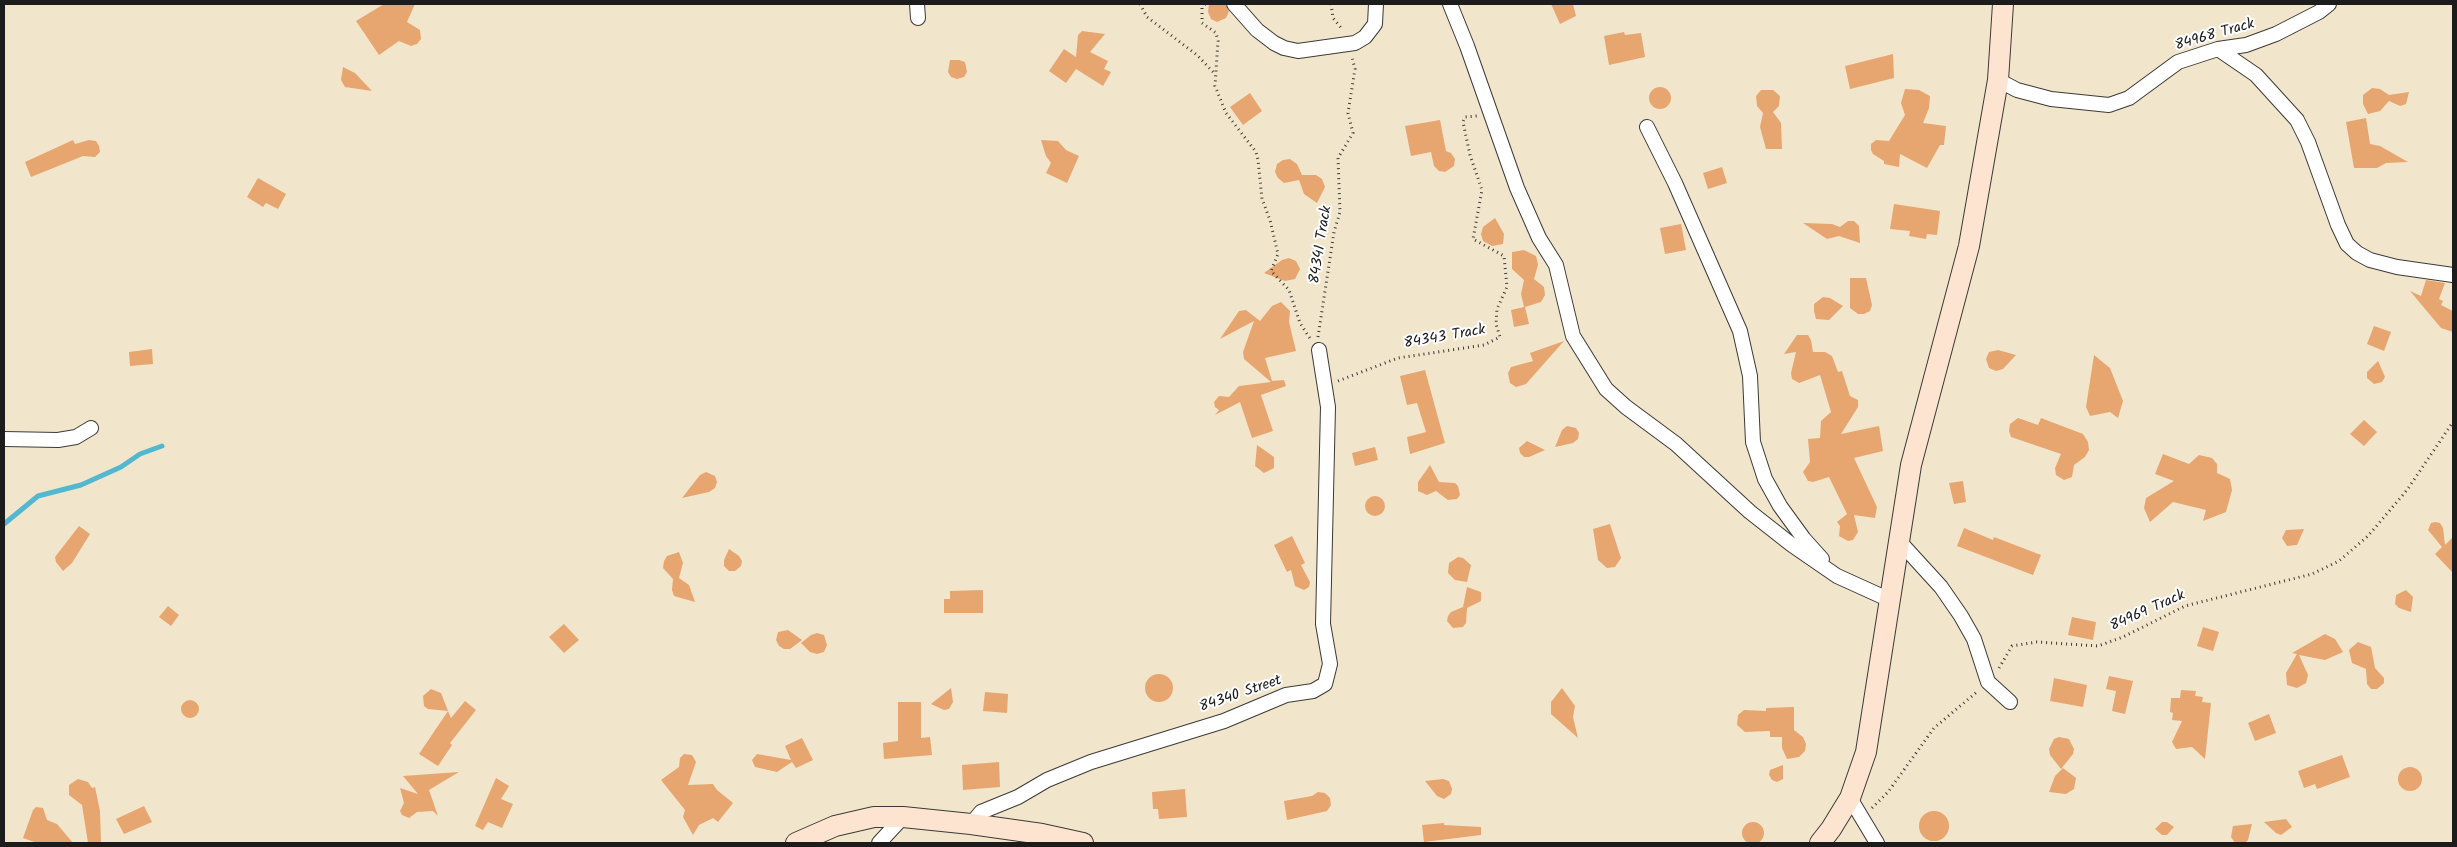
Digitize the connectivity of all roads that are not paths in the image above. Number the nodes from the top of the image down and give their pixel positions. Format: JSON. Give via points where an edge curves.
{"nodes":[{"id":1,"x":1234,"y":4,"type":"edge"},
{"id":2,"x":1376,"y":4,"type":"edge"},
{"id":3,"x":1450,"y":4,"type":"edge"},
{"id":4,"x":2003,"y":4,"type":"edge"},
{"id":5,"x":2329,"y":4,"type":"edge"},
{"id":6,"x":2218,"y":49,"type":"junction"},
{"id":7,"x":1998,"y":80,"type":"junction"},
{"id":8,"x":1647,"y":127,"type":"dead end"},
{"id":9,"x":2453,"y":275,"type":"edge"},
{"id":10,"x":1319,"y":350,"type":"road end"},
{"id":11,"x":90,"y":428,"type":"dead end"},
{"id":12,"x":4,"y":439,"type":"edge"},
{"id":13,"x":1899,"y":541,"type":"junction"},
{"id":14,"x":1837,"y":576,"type":"junction"},
{"id":15,"x":1890,"y":600,"type":"junction"},
{"id":16,"x":2010,"y":702,"type":"dead end"},
{"id":17,"x":1850,"y":798,"type":"junction"},
{"id":18,"x":903,"y":817,"type":"junction"},
{"id":19,"x":971,"y":824,"type":"junction"},
{"id":20,"x":796,"y":843,"type":"edge"},
{"id":21,"x":879,"y":843,"type":"edge"},
{"id":22,"x":1083,"y":843,"type":"edge"},
{"id":23,"x":1820,"y":843,"type":"edge"},
{"id":24,"x":1876,"y":843,"type":"edge"}],
"edges":[{"from":1,"to":2,"type":"street","via":[[1257,30],[1284,48],[1314,50],[1360,40],[1372,31]]},
{"from":3,"to":14,"type":"street","via":[[1517,188],[1538,238],[1556,265],[1573,336],[1606,389],[1626,408],[1676,444],[1750,512]]},
{"from":4,"to":7,"type":"street"},
{"from":5,"to":6,"type":"street","name":"84968 Track","via":[[2276,34]]},
{"from":6,"to":7,"type":"street","name":"84968 Track","via":[[2178,62],[2128,98],[2109,105],[2051,99],[2017,90]]},
{"from":6,"to":9,"type":"street","via":[[2256,75],[2297,120],[2338,225],[2352,249],[2370,260],[2388,265]]},
{"from":7,"to":13,"type":"street","via":[[1969,246],[1911,465]]},
{"from":8,"to":14,"type":"street","via":[[1740,330],[1750,376],[1753,442],[1765,479],[1804,539]]},
{"from":10,"to":19,"type":"street","name":"84340 Street","via":[[1328,406],[1322,624],[1330,664],[1325,684],[1313,691],[1286,695],[1224,721],[1091,762],[981,812]]},
{"from":11,"to":12,"type":"street","via":[[76,437],[58,440]]},
{"from":13,"to":15,"type":"street"},
{"from":13,"to":16,"type":"street","via":[[1941,587],[1961,616],[1974,639],[1988,682]]},
{"from":14,"to":15,"type":"street"},
{"from":15,"to":17,"type":"street","via":[[1866,752]]},
{"from":17,"to":23,"type":"street"},
{"from":17,"to":24,"type":"street"},
{"from":18,"to":19,"type":"street"},
{"from":18,"to":20,"type":"street","via":[[874,817],[836,826]]},
{"from":18,"to":21,"type":"street"},
{"from":19,"to":22,"type":"street"}]}
